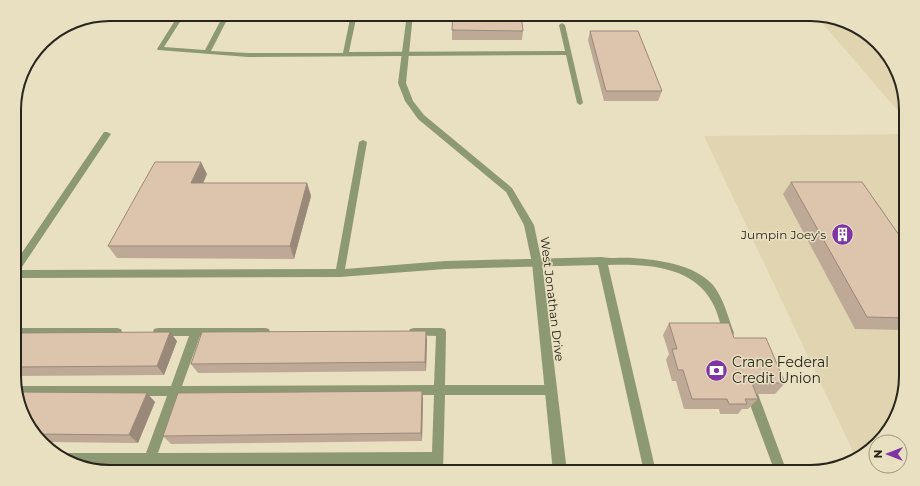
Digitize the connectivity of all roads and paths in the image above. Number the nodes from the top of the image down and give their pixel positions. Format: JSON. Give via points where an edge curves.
{"nodes":[{"id":1,"x":178,"y":21,"type":"edge"},
{"id":2,"x":223,"y":21,"type":"edge"},
{"id":3,"x":353,"y":21,"type":"edge"},
{"id":4,"x":409,"y":21,"type":"edge"},
{"id":5,"x":562,"y":25,"type":"dead end"},
{"id":6,"x":208,"y":51,"type":"junction"},
{"id":7,"x":405,"y":53,"type":"junction"},
{"id":8,"x":569,"y":53,"type":"junction"},
{"id":9,"x":346,"y":54,"type":"junction"},
{"id":10,"x":580,"y":103,"type":"dead end"},
{"id":11,"x":107,"y":134,"type":"dead end"},
{"id":12,"x":363,"y":142,"type":"dead end"},
{"id":13,"x":21,"y":261,"type":"edge"},
{"id":14,"x":602,"y":261,"type":"junction"},
{"id":15,"x":537,"y":263,"type":"junction"},
{"id":16,"x":340,"y":273,"type":"junction"},
{"id":17,"x":21,"y":274,"type":"edge"},
{"id":18,"x":21,"y":332,"type":"edge"},
{"id":19,"x":125,"y":332,"type":"edge"},
{"id":20,"x":149,"y":332,"type":"edge"},
{"id":21,"x":196,"y":332,"type":"junction"},
{"id":22,"x":275,"y":332,"type":"edge"},
{"id":23,"x":401,"y":332,"type":"edge"},
{"id":24,"x":732,"y":342,"type":"edge"},
{"id":25,"x":22,"y":390,"type":"edge"},
{"id":26,"x":175,"y":390,"type":"junction"},
{"id":27,"x":439,"y":390,"type":"junction"},
{"id":28,"x":550,"y":390,"type":"junction"},
{"id":29,"x":752,"y":394,"type":"edge"},
{"id":30,"x":438,"y":458,"type":"junction"},
{"id":31,"x":78,"y":459,"type":"edge"},
{"id":32,"x":150,"y":459,"type":"junction"},
{"id":33,"x":148,"y":465,"type":"edge"},
{"id":34,"x":438,"y":465,"type":"edge"},
{"id":35,"x":559,"y":465,"type":"edge"},
{"id":36,"x":648,"y":465,"type":"edge"},
{"id":37,"x":778,"y":465,"type":"edge"}],
"edges":[{"from":1,"to":6,"type":"lane","via":[[160,49]]},
{"from":2,"to":6,"type":"lane"},
{"from":3,"to":9,"type":"lane"},
{"from":4,"to":7,"type":"street","name":"West Jonathan Drive"},
{"from":5,"to":8,"type":"lane"},
{"from":6,"to":9,"type":"lane","via":[[248,55]]},
{"from":7,"to":8,"type":"lane"},
{"from":7,"to":9,"type":"lane"},
{"from":7,"to":15,"type":"street","name":"West Jonathan Drive","via":[[402,82],[409,101],[421,117],[509,190],[529,225]]},
{"from":8,"to":10,"type":"lane"},
{"from":11,"to":13,"type":"lane"},
{"from":12,"to":16,"type":"lane"},
{"from":14,"to":15,"type":"lane"},
{"from":14,"to":24,"type":"lane","via":[[654,263],[700,279],[716,298]]},
{"from":14,"to":36,"type":"lane"},
{"from":15,"to":16,"type":"lane","via":[[445,265]]},
{"from":15,"to":28,"type":"street","name":"West Jonathan Drive"},
{"from":16,"to":17,"type":"lane"},
{"from":18,"to":19,"type":"lane"},
{"from":20,"to":21,"type":"lane"},
{"from":21,"to":22,"type":"lane"},
{"from":21,"to":26,"type":"lane"},
{"from":23,"to":27,"type":"lane","via":[[441,332]]},
{"from":25,"to":26,"type":"lane"},
{"from":26,"to":27,"type":"lane"},
{"from":26,"to":32,"type":"lane"},
{"from":27,"to":28,"type":"lane"},
{"from":27,"to":30,"type":"lane"},
{"from":28,"to":35,"type":"street","name":"West Jonathan Drive"},
{"from":29,"to":37,"type":"lane"},
{"from":30,"to":32,"type":"lane"},
{"from":30,"to":34,"type":"lane"},
{"from":31,"to":32,"type":"lane"},
{"from":32,"to":33,"type":"lane"}]}
